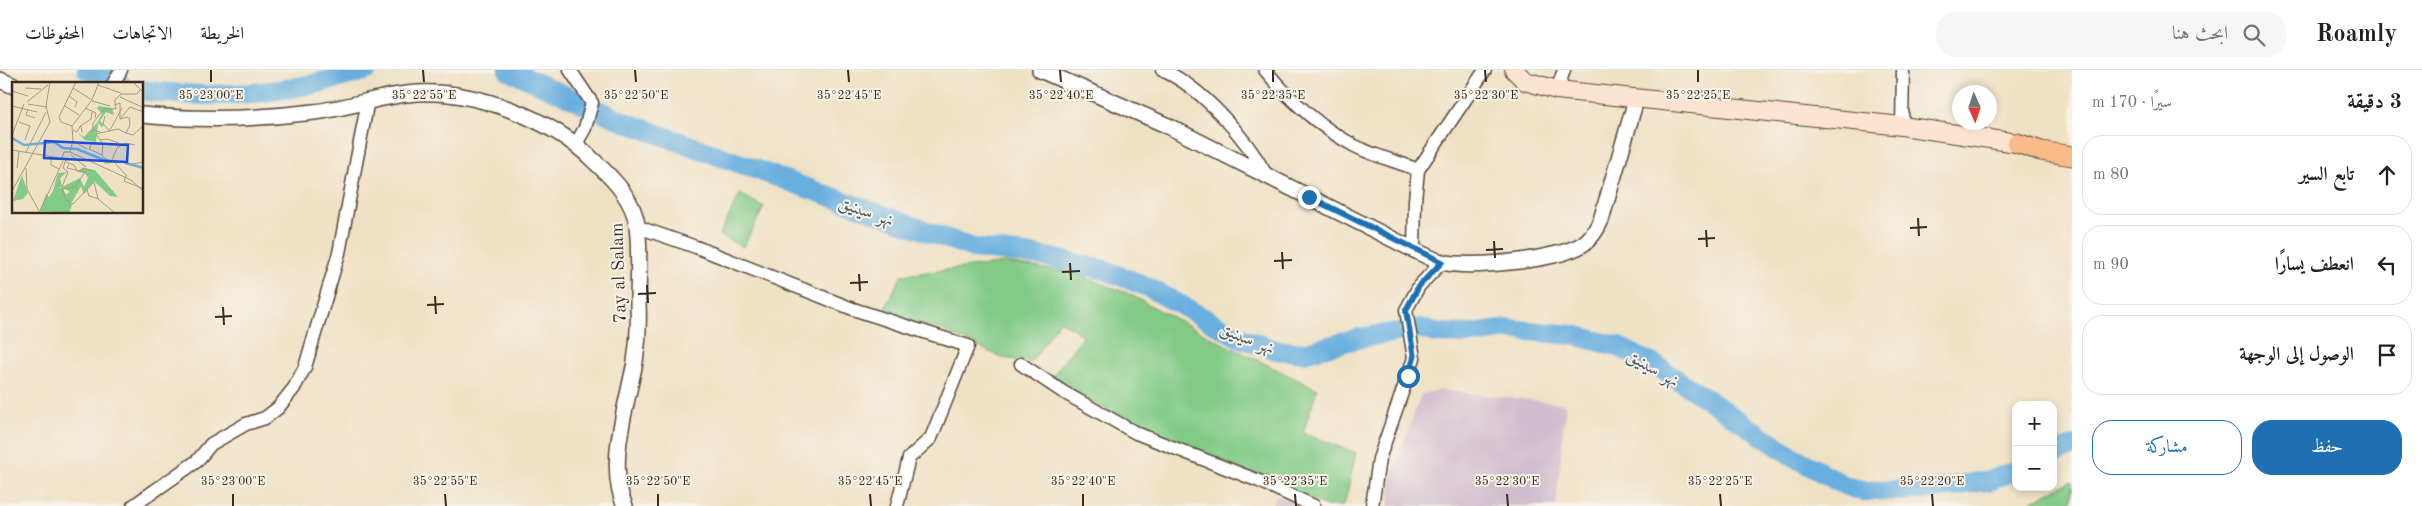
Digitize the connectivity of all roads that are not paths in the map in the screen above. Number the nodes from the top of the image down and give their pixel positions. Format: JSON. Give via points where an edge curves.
{"nodes":[{"id":1,"x":570,"y":70,"type":"edge"},
{"id":2,"x":1040,"y":70,"type":"edge"},
{"id":3,"x":1162,"y":70,"type":"edge"},
{"id":4,"x":1265,"y":70,"type":"edge"},
{"id":5,"x":1485,"y":70,"type":"edge"},
{"id":6,"x":1514,"y":70,"type":"edge"},
{"id":7,"x":1564,"y":70,"type":"edge"},
{"id":8,"x":1903,"y":70,"type":"edge"},
{"id":9,"x":0,"y":80,"type":"edge"},
{"id":10,"x":12,"y":85,"type":"edge"},
{"id":11,"x":1557,"y":90,"type":"junction"},
{"id":12,"x":368,"y":100,"type":"junction"},
{"id":13,"x":1636,"y":100,"type":"junction"},
{"id":14,"x":144,"y":115,"type":"edge"},
{"id":15,"x":1902,"y":126,"type":"junction"},
{"id":16,"x":2017,"y":142,"type":"junction"},
{"id":17,"x":2072,"y":143,"type":"edge"},
{"id":18,"x":576,"y":144,"type":"junction"},
{"id":19,"x":2072,"y":156,"type":"edge"},
{"id":20,"x":1418,"y":170,"type":"junction"},
{"id":21,"x":1267,"y":176,"type":"junction"},
{"id":22,"x":638,"y":226,"type":"junction"},
{"id":23,"x":1414,"y":250,"type":"junction"},
{"id":24,"x":1442,"y":262,"type":"junction"},
{"id":25,"x":1021,"y":364,"type":"dead end"},
{"id":26,"x":133,"y":506,"type":"edge"},
{"id":27,"x":624,"y":506,"type":"edge"},
{"id":28,"x":897,"y":506,"type":"edge"},
{"id":29,"x":1314,"y":506,"type":"edge"},
{"id":30,"x":1372,"y":506,"type":"edge"}],
"edges":[{"from":1,"to":18,"type":"street","via":[[592,103],[585,128]]},
{"from":2,"to":21,"type":"street","via":[[1166,124]]},
{"from":3,"to":21,"type":"street","via":[[1189,87],[1219,113],[1247,143]]},
{"from":4,"to":20,"type":"street","via":[[1294,103],[1320,125],[1354,146]]},
{"from":5,"to":20,"type":"street"},
{"from":6,"to":11,"type":"main road","via":[[1526,81]]},
{"from":7,"to":11,"type":"street"},
{"from":8,"to":15,"type":"street"},
{"from":9,"to":10,"type":"street"},
{"from":11,"to":13,"type":"main road"},
{"from":12,"to":14,"type":"street","name":"7ay al Salam","via":[[288,115],[195,118]]},
{"from":12,"to":18,"type":"street","name":"7ay al Salam","via":[[417,93],[477,99],[507,109]]},
{"from":12,"to":26,"type":"street","via":[[335,269],[306,367],[294,388],[265,418],[246,424],[211,444],[197,461]]},
{"from":13,"to":15,"type":"main road"},
{"from":13,"to":24,"type":"street","via":[[1601,220],[1596,232],[1582,244],[1563,252],[1523,260],[1474,265]]},
{"from":15,"to":16,"type":"main road"},
{"from":16,"to":17,"type":"main road"},
{"from":16,"to":19,"type":"main road","via":[[2041,151]]},
{"from":18,"to":22,"type":"street","name":"7ay al Salam","via":[[624,192]]},
{"from":20,"to":23,"type":"street"},
{"from":21,"to":23,"type":"street"},
{"from":22,"to":27,"type":"street","name":"7ay al Salam","via":[[639,332],[617,470]]},
{"from":22,"to":28,"type":"street","via":[[853,309],[968,346],[931,438],[909,458]]},
{"from":23,"to":24,"type":"street"},
{"from":24,"to":30,"type":"street","via":[[1411,298],[1406,318],[1414,358],[1379,460]]},
{"from":25,"to":29,"type":"street","via":[[1063,392],[1136,432],[1259,480]]}]}
